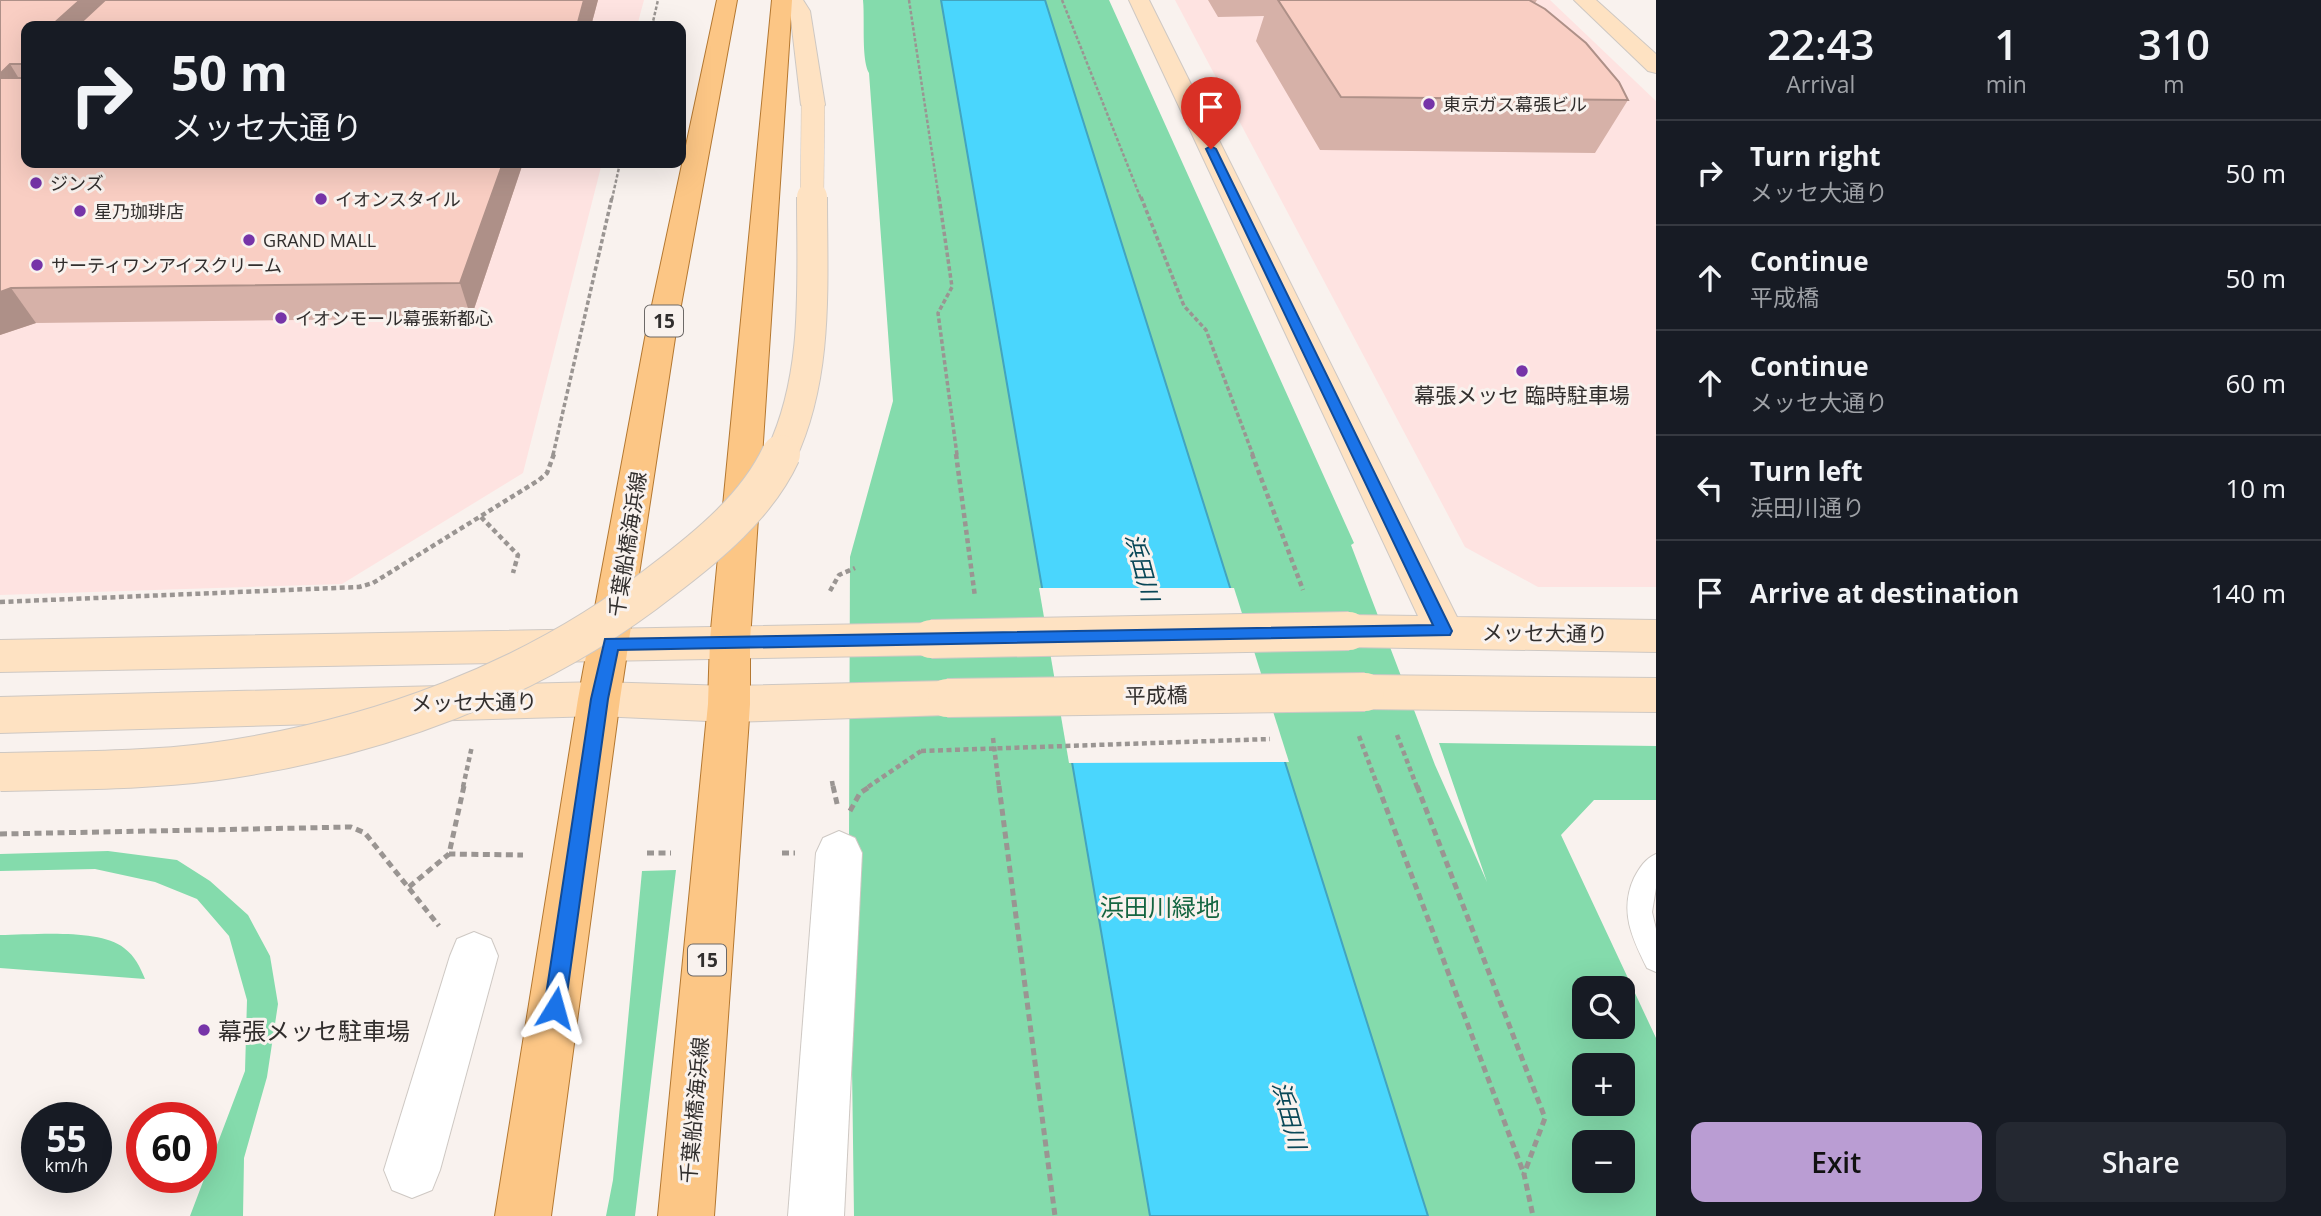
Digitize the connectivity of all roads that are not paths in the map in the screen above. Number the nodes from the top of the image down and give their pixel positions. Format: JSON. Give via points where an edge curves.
{"nodes":[{"id":1,"x":727,"y":0,"type":"edge"},
{"id":2,"x":782,"y":0,"type":"edge"},
{"id":3,"x":793,"y":0,"type":"edge"},
{"id":4,"x":1139,"y":0,"type":"edge"},
{"id":5,"x":1584,"y":0,"type":"edge"},
{"id":6,"x":1656,"y":66,"type":"edge"},
{"id":7,"x":1444,"y":631,"type":"junction"},
{"id":8,"x":1656,"y":636,"type":"edge"},
{"id":9,"x":730,"y":640,"type":"junction"},
{"id":10,"x":611,"y":643,"type":"junction"},
{"id":11,"x":0,"y":656,"type":"edge"},
{"id":12,"x":1656,"y":695,"type":"edge"},
{"id":13,"x":947,"y":698,"type":"joint"},
{"id":14,"x":599,"y":699,"type":"junction"},
{"id":15,"x":729,"y":704,"type":"junction"},
{"id":16,"x":0,"y":715,"type":"edge"},
{"id":17,"x":0,"y":772,"type":"edge"},
{"id":18,"x":843,"y":835,"type":"road end"},
{"id":19,"x":1656,"y":866,"type":"edge"},
{"id":20,"x":474,"y":956,"type":"road end"},
{"id":21,"x":1656,"y":959,"type":"edge"},
{"id":22,"x":412,"y":1170,"type":"dead end"},
{"id":23,"x":523,"y":1216,"type":"edge"},
{"id":24,"x":686,"y":1216,"type":"edge"},
{"id":25,"x":816,"y":1216,"type":"edge"}],
"edges":[{"from":1,"to":10,"type":"main road","name":"千葉船橋海浜線","number":"15","via":[[660,338]]},
{"from":2,"to":9,"type":"main road","name":"千葉船橋海浜線","number":"15"},
{"from":3,"to":17,"type":"street","bridge":true,"via":[[800,11],[813,105],[811,343],[799,410],[787,444],[769,476],[707,545],[664,581],[553,655],[485,687],[346,732],[240,757],[164,766]]},
{"from":4,"to":7,"type":"street"},
{"from":5,"to":6,"type":"street"},
{"from":7,"to":8,"type":"street","name":"メッセ大通り"},
{"from":7,"to":9,"type":"street","name":"メッセ大通り","bridge":true},
{"from":9,"to":10,"type":"street"},
{"from":9,"to":15,"type":"main road","name":"千葉船橋海浜線","number":"15"},
{"from":10,"to":11,"type":"street"},
{"from":10,"to":14,"type":"main road","name":"千葉船橋海浜線","number":"15"},
{"from":12,"to":13,"type":"street","name":"平成橋","bridge":true,"via":[[1360,710]]},
{"from":13,"to":15,"type":"street","name":"メッセ大通り"},
{"from":14,"to":15,"type":"street","name":"メッセ大通り"},
{"from":14,"to":16,"type":"street","name":"メッセ大通り"},
{"from":14,"to":23,"type":"main road","name":"千葉船橋海浜線","number":"15"},
{"from":15,"to":24,"type":"main road","name":"千葉船橋海浜線","number":"15"},
{"from":18,"to":25,"type":"street"},
{"from":19,"to":21,"type":"lane","via":[[1642,884],[1637,920]]},
{"from":20,"to":22,"type":"street"}]}
